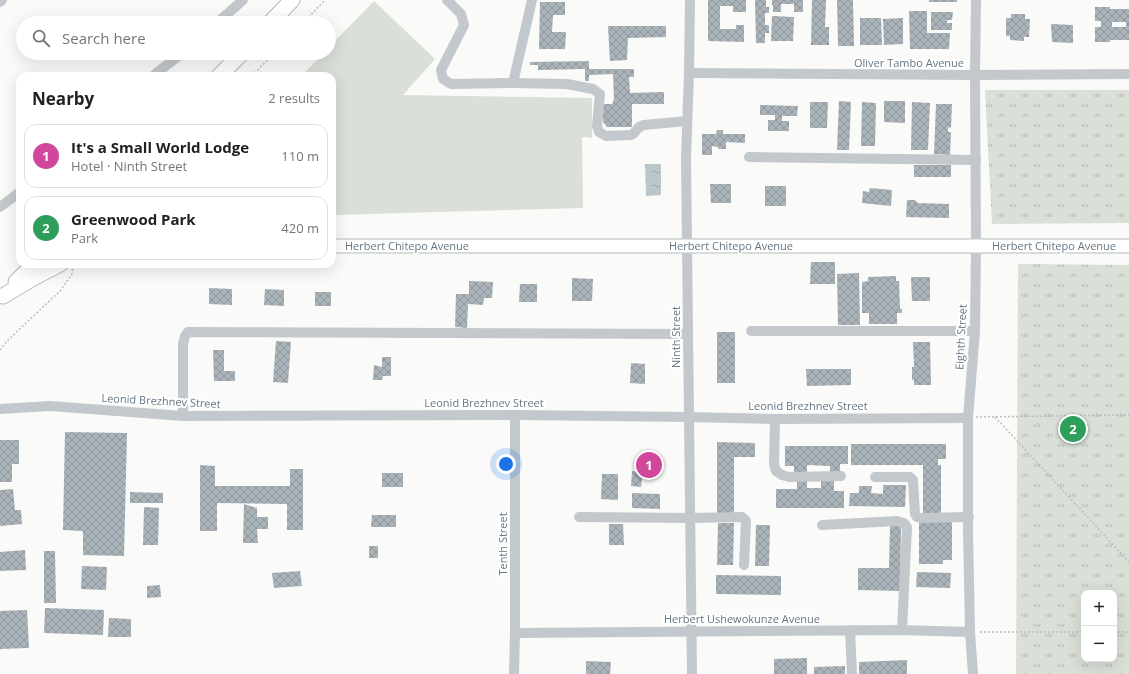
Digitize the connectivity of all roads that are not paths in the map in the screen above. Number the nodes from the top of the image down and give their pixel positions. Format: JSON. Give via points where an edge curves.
{"nodes":[{"id":1,"x":244,"y":0,"type":"edge"},
{"id":2,"x":292,"y":0,"type":"edge"},
{"id":3,"x":447,"y":0,"type":"edge"},
{"id":4,"x":532,"y":0,"type":"edge"},
{"id":5,"x":690,"y":0,"type":"edge"},
{"id":6,"x":976,"y":0,"type":"edge"},
{"id":7,"x":225,"y":16,"type":"edge"},
{"id":8,"x":277,"y":16,"type":"edge"},
{"id":9,"x":173,"y":60,"type":"edge"},
{"id":10,"x":235,"y":60,"type":"edge"},
{"id":11,"x":158,"y":72,"type":"edge"},
{"id":12,"x":223,"y":72,"type":"edge"},
{"id":13,"x":689,"y":73,"type":"junction"},
{"id":14,"x":1129,"y":74,"type":"edge"},
{"id":15,"x":975,"y":75,"type":"junction"},
{"id":16,"x":514,"y":83,"type":"junction"},
{"id":17,"x":687,"y":121,"type":"junction"},
{"id":18,"x":749,"y":157,"type":"dead end"},
{"id":19,"x":976,"y":160,"type":"junction"},
{"id":20,"x":16,"y":195,"type":"edge"},
{"id":21,"x":0,"y":207,"type":"edge"},
{"id":22,"x":336,"y":246,"type":"edge"},
{"id":23,"x":687,"y":246,"type":"junction"},
{"id":24,"x":976,"y":246,"type":"junction"},
{"id":25,"x":1129,"y":246,"type":"edge"},
{"id":26,"x":30,"y":268,"type":"edge"},
{"id":27,"x":52,"y":268,"type":"edge"},
{"id":28,"x":1,"y":297,"type":"edge"},
{"id":29,"x":751,"y":331,"type":"dead end"},
{"id":30,"x":975,"y":331,"type":"junction"},
{"id":31,"x":687,"y":334,"type":"junction"},
{"id":32,"x":0,"y":409,"type":"edge"},
{"id":33,"x":515,"y":415,"type":"junction"},
{"id":34,"x":183,"y":416,"type":"junction"},
{"id":35,"x":688,"y":417,"type":"junction"},
{"id":36,"x":968,"y":418,"type":"junction"},
{"id":37,"x":775,"y":419,"type":"junction"},
{"id":38,"x":841,"y":476,"type":"dead end"},
{"id":39,"x":875,"y":477,"type":"dead end"},
{"id":40,"x":579,"y":517,"type":"dead end"},
{"id":41,"x":968,"y":517,"type":"junction"},
{"id":42,"x":690,"y":518,"type":"junction"},
{"id":43,"x":822,"y":525,"type":"dead end"},
{"id":44,"x":744,"y":565,"type":"dead end"},
{"id":45,"x":850,"y":630,"type":"junction"},
{"id":46,"x":902,"y":630,"type":"junction"},
{"id":47,"x":692,"y":631,"type":"junction"},
{"id":48,"x":970,"y":632,"type":"junction"},
{"id":49,"x":515,"y":633,"type":"junction"},
{"id":50,"x":514,"y":674,"type":"edge"},
{"id":51,"x":692,"y":674,"type":"edge"},
{"id":52,"x":852,"y":674,"type":"edge"},
{"id":53,"x":973,"y":674,"type":"edge"}],
"edges":[{"from":1,"to":7,"type":"street"},
{"from":2,"to":8,"type":"highway"},
{"from":3,"to":16,"type":"street","via":[[461,14],[464,25],[441,70],[443,79],[451,84]]},
{"from":4,"to":16,"type":"street"},
{"from":5,"to":13,"type":"street","name":"Ninth Street"},
{"from":6,"to":15,"type":"street","name":"Eighth Street"},
{"from":9,"to":11,"type":"street"},
{"from":10,"to":12,"type":"highway"},
{"from":13,"to":15,"type":"street","name":"Oliver Tambo Avenue"},
{"from":13,"to":17,"type":"street","name":"Ninth Street"},
{"from":14,"to":15,"type":"street","name":"Oliver Tambo Avenue"},
{"from":15,"to":19,"type":"street","name":"Eighth Street"},
{"from":16,"to":17,"type":"street","via":[[567,84],[593,89],[600,94],[597,126],[599,132],[606,136],[631,135],[644,125]]},
{"from":17,"to":23,"type":"street","name":"Ninth Street"},
{"from":18,"to":19,"type":"street"},
{"from":19,"to":24,"type":"street","name":"Eighth Street"},
{"from":20,"to":21,"type":"street"},
{"from":22,"to":23,"type":"main road","name":"Herbert Chitepo Avenue"},
{"from":23,"to":24,"type":"main road","name":"Herbert Chitepo Avenue"},
{"from":23,"to":31,"type":"street","name":"Ninth Street"},
{"from":24,"to":25,"type":"main road","name":"Herbert Chitepo Avenue"},
{"from":24,"to":30,"type":"street","name":"Eighth Street"},
{"from":26,"to":28,"type":"highway"},
{"from":27,"to":28,"type":"highway"},
{"from":29,"to":30,"type":"street"},
{"from":30,"to":36,"type":"street","name":"Eighth Street"},
{"from":31,"to":34,"type":"street","via":[[188,332],[183,344]]},
{"from":31,"to":35,"type":"street","name":"Ninth Street"},
{"from":32,"to":34,"type":"street","name":"Leonid Brezhnev Street","via":[[50,406]]},
{"from":33,"to":34,"type":"street","name":"Leonid Brezhnev Street"},
{"from":33,"to":35,"type":"street","name":"Leonid Brezhnev Street"},
{"from":33,"to":49,"type":"street","name":"Tenth Street"},
{"from":35,"to":37,"type":"street","name":"Leonid Brezhnev Street"},
{"from":35,"to":42,"type":"street","name":"Ninth Street"},
{"from":36,"to":37,"type":"street","name":"Leonid Brezhnev Street"},
{"from":36,"to":41,"type":"street","name":"Eighth Street"},
{"from":37,"to":38,"type":"street","via":[[776,471],[789,476]]},
{"from":39,"to":41,"type":"street","via":[[910,477],[913,480],[917,517]]},
{"from":40,"to":42,"type":"street"},
{"from":41,"to":48,"type":"street","name":"Eighth Street"},
{"from":42,"to":44,"type":"street","via":[[742,517],[746,521]]},
{"from":42,"to":47,"type":"street","name":"Ninth Street"},
{"from":43,"to":46,"type":"street","via":[[897,521],[904,523],[907,528]]},
{"from":45,"to":46,"type":"street","name":"Herbert Ushewokunze Avenue"},
{"from":45,"to":47,"type":"street","name":"Herbert Ushewokunze Avenue"},
{"from":45,"to":52,"type":"street"},
{"from":46,"to":48,"type":"street","name":"Herbert Ushewokunze Avenue"},
{"from":47,"to":49,"type":"street","name":"Herbert Ushewokunze Avenue"},
{"from":47,"to":51,"type":"street","name":"Ninth Street"},
{"from":48,"to":53,"type":"street","name":"Eighth Street"},
{"from":49,"to":50,"type":"street","name":"Tenth Street"}]}
